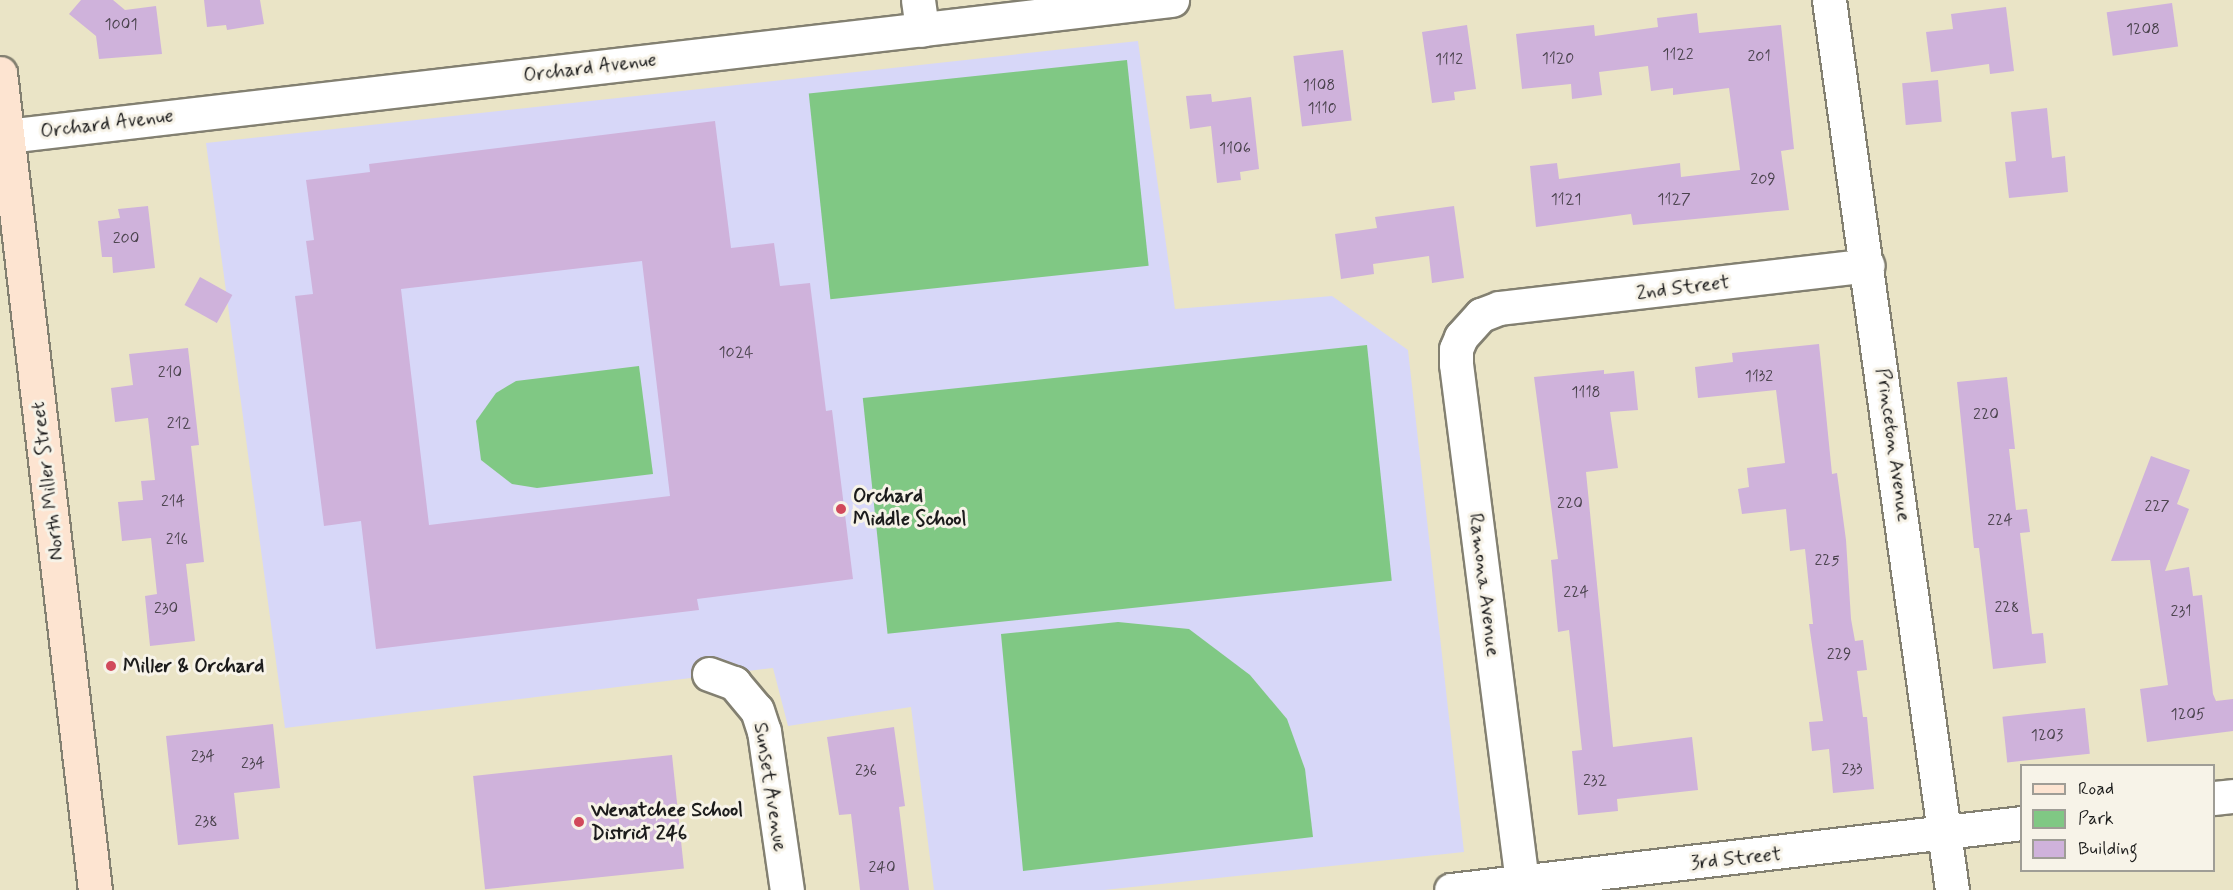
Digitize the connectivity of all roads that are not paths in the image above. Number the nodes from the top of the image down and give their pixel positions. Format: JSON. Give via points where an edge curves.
{"nodes":[{"id":1,"x":1172,"y":0,"type":"edge"},
{"id":2,"x":1828,"y":0,"type":"edge"},
{"id":3,"x":920,"y":15,"type":"edge"},
{"id":4,"x":0,"y":73,"type":"edge"},
{"id":5,"x":7,"y":136,"type":"junction"},
{"id":6,"x":1868,"y":265,"type":"junction"},
{"id":7,"x":1499,"y":309,"type":"joint"},
{"id":8,"x":709,"y":674,"type":"dead end"},
{"id":9,"x":2233,"y":796,"type":"edge"},
{"id":10,"x":2215,"y":798,"type":"edge"},
{"id":11,"x":2020,"y":823,"type":"edge"},
{"id":12,"x":1947,"y":832,"type":"junction"},
{"id":13,"x":1522,"y":882,"type":"junction"},
{"id":14,"x":1583,"y":883,"type":"edge"},
{"id":15,"x":95,"y":890,"type":"edge"},
{"id":16,"x":787,"y":890,"type":"edge"},
{"id":17,"x":1451,"y":890,"type":"edge"},
{"id":18,"x":1952,"y":890,"type":"edge"}],
"edges":[{"from":1,"to":3,"type":"street","name":"Orchard Avenue"},
{"from":2,"to":6,"type":"street","name":"Princeton Avenue","via":[[1860,235]]},
{"from":3,"to":5,"type":"street","name":"Orchard Avenue"},
{"from":4,"to":5,"type":"main road","name":"North Miller Street"},
{"from":5,"to":15,"type":"main road","name":"North Miller Street"},
{"from":6,"to":7,"type":"street","name":"2nd Street"},
{"from":6,"to":12,"type":"street","name":"Princeton Avenue"},
{"from":7,"to":13,"type":"street","name":"Ramona Avenue","via":[[1481,315],[1461,337],[1456,364]]},
{"from":8,"to":16,"type":"street","name":"Sunset Avenue","via":[[735,683],[757,710],[764,731]]},
{"from":9,"to":10,"type":"street"},
{"from":11,"to":12,"type":"street","name":"3rd Street"},
{"from":12,"to":14,"type":"street","name":"3rd Street"},
{"from":12,"to":18,"type":"street","name":"Princeton Avenue"},
{"from":13,"to":14,"type":"street","name":"3rd Street"},
{"from":13,"to":17,"type":"street","name":"3rd Street"}]}
